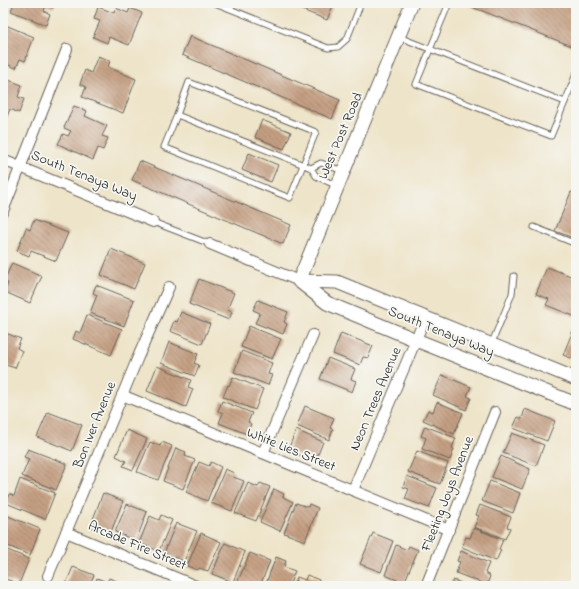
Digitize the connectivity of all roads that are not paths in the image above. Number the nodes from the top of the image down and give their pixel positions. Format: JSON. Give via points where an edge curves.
{"nodes":[{"id":1,"x":215,"y":3,"type":"edge"},
{"id":2,"x":361,"y":3,"type":"edge"},
{"id":3,"x":412,"y":3,"type":"edge"},
{"id":4,"x":448,"y":3,"type":"edge"},
{"id":5,"x":399,"y":37,"type":"junction"},
{"id":6,"x":67,"y":49,"type":"dead end"},
{"id":7,"x":430,"y":50,"type":"junction"},
{"id":8,"x":576,"y":74,"type":"edge"},
{"id":9,"x":565,"y":102,"type":"junction"},
{"id":10,"x":177,"y":115,"type":"junction"},
{"id":11,"x":3,"y":160,"type":"edge"},
{"id":12,"x":304,"y":165,"type":"junction"},
{"id":13,"x":20,"y":167,"type":"junction"},
{"id":14,"x":311,"y":168,"type":"junction"},
{"id":15,"x":343,"y":171,"type":"junction"},
{"id":16,"x":337,"y":186,"type":"junction"},
{"id":17,"x":3,"y":211,"type":"edge"},
{"id":18,"x":153,"y":222,"type":"joint"},
{"id":19,"x":534,"y":227,"type":"dead end"},
{"id":20,"x":210,"y":244,"type":"joint"},
{"id":21,"x":576,"y":244,"type":"edge"},
{"id":22,"x":514,"y":276,"type":"dead end"},
{"id":23,"x":299,"y":281,"type":"junction"},
{"id":24,"x":170,"y":287,"type":"dead end"},
{"id":25,"x":425,"y":318,"type":"junction"},
{"id":26,"x":313,"y":336,"type":"dead end"},
{"id":27,"x":416,"y":340,"type":"junction"},
{"id":28,"x":491,"y":345,"type":"junction"},
{"id":29,"x":576,"y":379,"type":"edge"},
{"id":30,"x":122,"y":395,"type":"junction"},
{"id":31,"x":576,"y":404,"type":"edge"},
{"id":32,"x":494,"y":412,"type":"dead end"},
{"id":33,"x":263,"y":453,"type":"junction"},
{"id":34,"x":353,"y":490,"type":"junction"},
{"id":35,"x":449,"y":530,"type":"junction"},
{"id":36,"x":66,"y":532,"type":"junction"},
{"id":37,"x":48,"y":576,"type":"dead end"},
{"id":38,"x":196,"y":586,"type":"edge"},
{"id":39,"x":426,"y":586,"type":"edge"}],
"edges":[{"from":1,"to":2,"type":"lane","via":[[328,48],[338,47],[347,39]]},
{"from":3,"to":5,"type":"street","name":"West Post Road"},
{"from":4,"to":7,"type":"lane"},
{"from":5,"to":7,"type":"lane"},
{"from":5,"to":15,"type":"street","name":"West Post Road"},
{"from":6,"to":13,"type":"street"},
{"from":7,"to":9,"type":"lane"},
{"from":7,"to":9,"type":"lane","via":[[416,84],[551,136]]},
{"from":8,"to":9,"type":"lane"},
{"from":10,"to":12,"type":"lane"},
{"from":10,"to":12,"type":"lane","via":[[164,147],[290,198]]},
{"from":10,"to":12,"type":"lane","via":[[189,82],[295,123],[316,132]]},
{"from":11,"to":13,"type":"street","name":"South Tenaya Way"},
{"from":12,"to":14,"type":"lane"},
{"from":13,"to":17,"type":"street"},
{"from":13,"to":18,"type":"street","name":"South Tenaya Way"},
{"from":14,"to":15,"type":"lane","via":[[321,162]]},
{"from":14,"to":16,"type":"lane","via":[[316,176]]},
{"from":15,"to":16,"type":"street","name":"West Post Road"},
{"from":16,"to":23,"type":"street","name":"West Post Road"},
{"from":18,"to":20,"type":"lane"},
{"from":19,"to":21,"type":"lane"},
{"from":20,"to":23,"type":"street","name":"South Tenaya Way"},
{"from":22,"to":28,"type":"lane","via":[[512,294]]},
{"from":23,"to":25,"type":"street","name":"South Tenaya Way","via":[[337,282]]},
{"from":23,"to":27,"type":"street","name":"South Tenaya Way","via":[[327,303]]},
{"from":24,"to":30,"type":"street","name":"Bon Iver Avenue"},
{"from":25,"to":27,"type":"street","name":"Neon Trees Avenue"},
{"from":25,"to":28,"type":"street","name":"South Tenaya Way"},
{"from":26,"to":33,"type":"street"},
{"from":27,"to":31,"type":"street","name":"South Tenaya Way"},
{"from":27,"to":34,"type":"street","name":"Neon Trees Avenue"},
{"from":28,"to":29,"type":"street","name":"South Tenaya Way"},
{"from":30,"to":33,"type":"street","name":"White Lies Street"},
{"from":30,"to":36,"type":"street","name":"Bon Iver Avenue"},
{"from":32,"to":35,"type":"street","name":"Fleeting Joys Avenue"},
{"from":33,"to":34,"type":"street","name":"White Lies Street"},
{"from":34,"to":35,"type":"street","name":"White Lies Street"},
{"from":35,"to":39,"type":"street","name":"Fleeting Joys Avenue"},
{"from":36,"to":37,"type":"street","name":"Bon Iver Avenue"},
{"from":36,"to":38,"type":"street","name":"Arcade Fire Street"}]}
